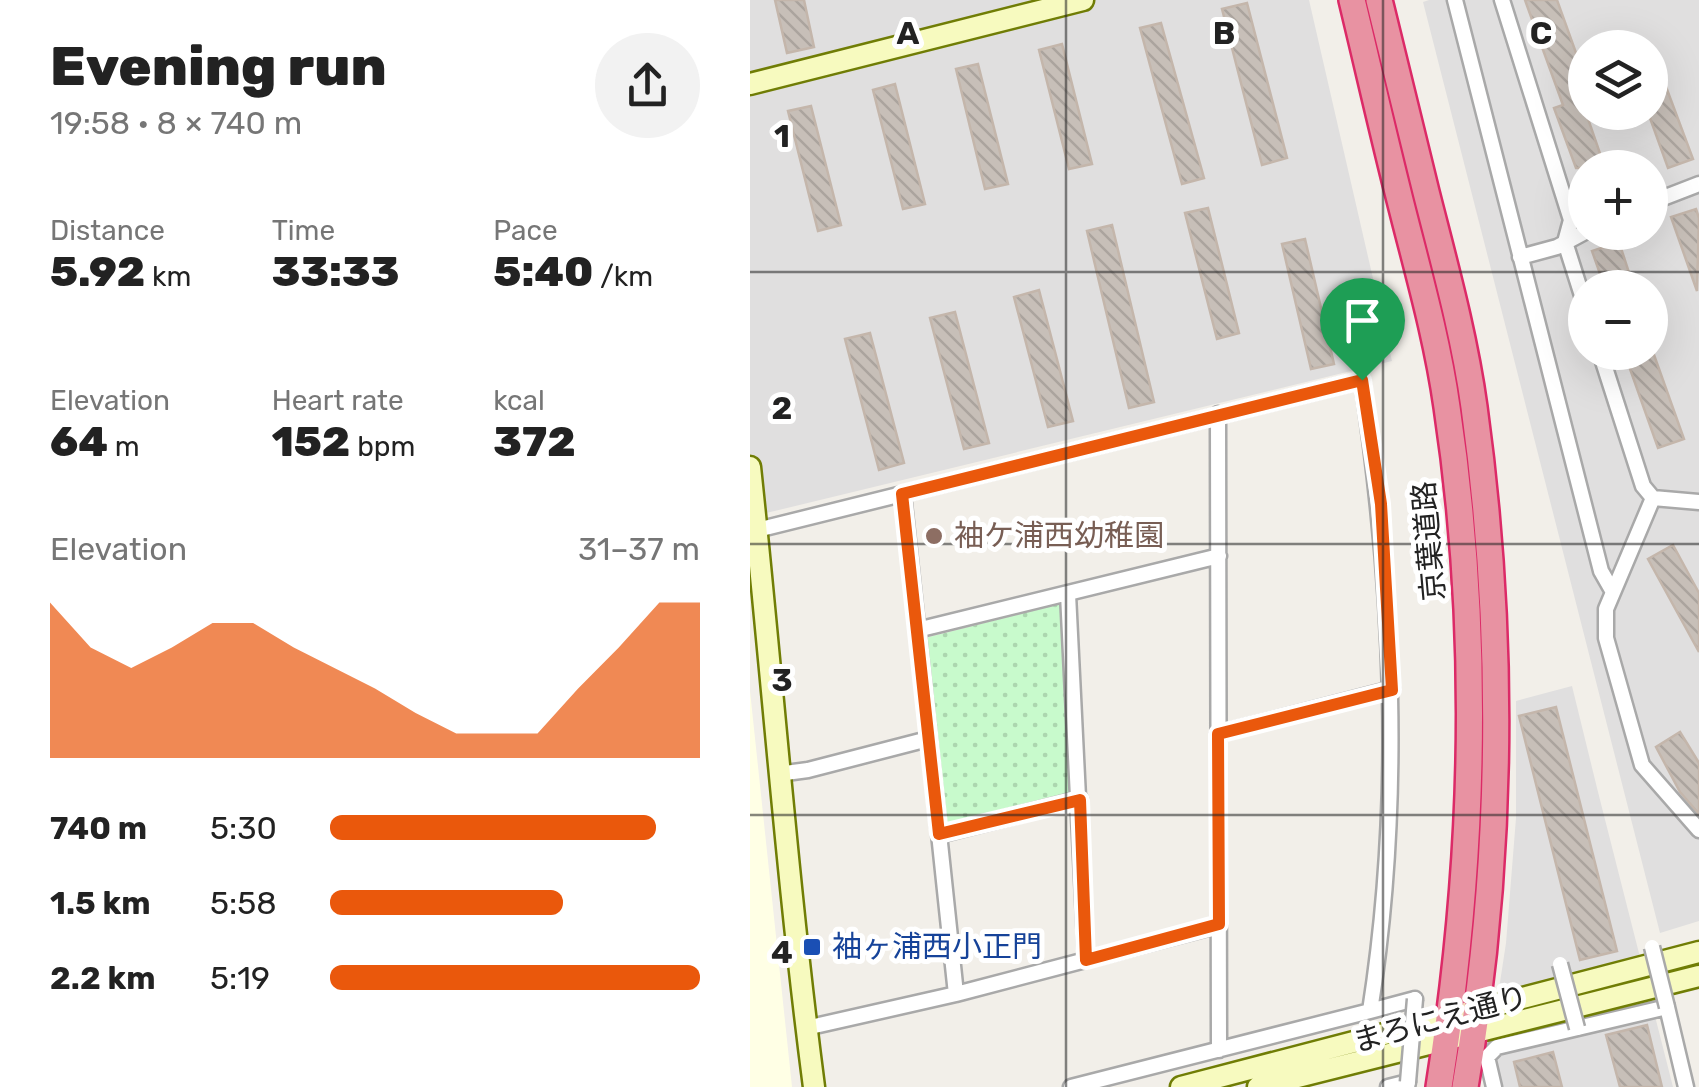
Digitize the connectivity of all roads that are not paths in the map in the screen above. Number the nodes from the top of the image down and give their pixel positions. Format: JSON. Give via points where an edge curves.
{"nodes":[{"id":1,"x":1083,"y":0,"type":"edge"},
{"id":2,"x":1352,"y":0,"type":"edge"},
{"id":3,"x":1379,"y":0,"type":"edge"},
{"id":4,"x":1454,"y":0,"type":"edge"},
{"id":5,"x":1502,"y":0,"type":"edge"},
{"id":6,"x":750,"y":84,"type":"edge"},
{"id":7,"x":1699,"y":184,"type":"edge"},
{"id":8,"x":1668,"y":196,"type":"edge"},
{"id":9,"x":1568,"y":241,"type":"edge"},
{"id":10,"x":1565,"y":242,"type":"junction"},
{"id":11,"x":1520,"y":257,"type":"junction"},
{"id":12,"x":1574,"y":270,"type":"edge"},
{"id":13,"x":1606,"y":370,"type":"edge"},
{"id":14,"x":1218,"y":414,"type":"junction"},
{"id":15,"x":750,"y":467,"type":"edge"},
{"id":16,"x":902,"y":494,"type":"junction"},
{"id":17,"x":1653,"y":498,"type":"junction"},
{"id":18,"x":1699,"y":502,"type":"edge"},
{"id":19,"x":757,"y":530,"type":"junction"},
{"id":20,"x":1219,"y":556,"type":"junction"},
{"id":21,"x":1613,"y":592,"type":"junction"},
{"id":22,"x":1068,"y":594,"type":"junction"},
{"id":23,"x":757,"y":604,"type":"edge"},
{"id":24,"x":917,"y":630,"type":"junction"},
{"id":25,"x":1392,"y":690,"type":"junction"},
{"id":26,"x":1218,"y":734,"type":"junction"},
{"id":27,"x":928,"y":739,"type":"junction"},
{"id":28,"x":778,"y":774,"type":"junction"},
{"id":29,"x":1080,"y":800,"type":"junction"},
{"id":30,"x":1699,"y":830,"type":"edge"},
{"id":31,"x":939,"y":834,"type":"junction"},
{"id":32,"x":1219,"y":924,"type":"junction"},
{"id":33,"x":1652,"y":947,"type":"dead end"},
{"id":34,"x":1699,"y":952,"type":"edge"},
{"id":35,"x":1086,"y":960,"type":"junction"},
{"id":36,"x":1560,"y":964,"type":"dead end"},
{"id":37,"x":1699,"y":976,"type":"edge"},
{"id":38,"x":956,"y":994,"type":"junction"},
{"id":39,"x":1667,"y":1007,"type":"junction"},
{"id":40,"x":1370,"y":1012,"type":"junction"},
{"id":41,"x":1476,"y":1021,"type":"junction"},
{"id":42,"x":806,"y":1028,"type":"junction"},
{"id":43,"x":1448,"y":1028,"type":"junction"},
{"id":44,"x":1577,"y":1028,"type":"junction"},
{"id":45,"x":1218,"y":1050,"type":"junction"},
{"id":46,"x":1408,"y":1085,"type":"edge"},
{"id":47,"x":814,"y":1087,"type":"edge"},
{"id":48,"x":1071,"y":1087,"type":"edge"},
{"id":49,"x":1181,"y":1087,"type":"edge"},
{"id":50,"x":1258,"y":1087,"type":"edge"},
{"id":51,"x":1388,"y":1087,"type":"edge"},
{"id":52,"x":1439,"y":1087,"type":"edge"},
{"id":53,"x":1465,"y":1087,"type":"edge"},
{"id":54,"x":1494,"y":1087,"type":"edge"},
{"id":55,"x":1686,"y":1087,"type":"edge"}],
"edges":[{"from":1,"to":6,"type":"street"},
{"from":2,"to":43,"type":"highway","name":"京葉道路","via":[[1432,321],[1460,500],[1470,804]]},
{"from":3,"to":41,"type":"highway","name":"京葉道路","via":[[1458,315],[1493,598],[1497,733]]},
{"from":4,"to":11,"type":"street"},
{"from":5,"to":10,"type":"street","via":[[1572,220]]},
{"from":7,"to":8,"type":"street"},
{"from":9,"to":10,"type":"street"},
{"from":10,"to":11,"type":"street"},
{"from":10,"to":12,"type":"street"},
{"from":11,"to":21,"type":"street","via":[[1601,571]]},
{"from":13,"to":17,"type":"street","via":[[1643,486]]},
{"from":14,"to":16,"type":"street"},
{"from":14,"to":20,"type":"street"},
{"from":14,"to":25,"type":"street","via":[[1362,380],[1381,504]]},
{"from":15,"to":19,"type":"street"},
{"from":16,"to":19,"type":"street"},
{"from":16,"to":24,"type":"street"},
{"from":17,"to":18,"type":"street"},
{"from":17,"to":21,"type":"street"},
{"from":19,"to":23,"type":"street"},
{"from":20,"to":22,"type":"street"},
{"from":20,"to":26,"type":"street"},
{"from":21,"to":30,"type":"street","via":[[1606,638],[1642,765]]},
{"from":22,"to":24,"type":"street"},
{"from":22,"to":29,"type":"street"},
{"from":23,"to":28,"type":"street"},
{"from":24,"to":27,"type":"street"},
{"from":25,"to":26,"type":"street"},
{"from":25,"to":40,"type":"street","via":[[1382,917]]},
{"from":26,"to":32,"type":"street"},
{"from":27,"to":28,"type":"street"},
{"from":27,"to":31,"type":"street"},
{"from":28,"to":42,"type":"street"},
{"from":29,"to":31,"type":"street"},
{"from":29,"to":35,"type":"street"},
{"from":31,"to":38,"type":"street"},
{"from":32,"to":35,"type":"street"},
{"from":32,"to":45,"type":"street"},
{"from":33,"to":39,"type":"street","bridge":true},
{"from":34,"to":41,"type":"street","name":"まろにえ通り"},
{"from":35,"to":38,"type":"street"},
{"from":36,"to":44,"type":"street","bridge":true},
{"from":37,"to":41,"type":"street","name":"まろにえ通り"},
{"from":38,"to":42,"type":"street"},
{"from":39,"to":44,"type":"street"},
{"from":39,"to":55,"type":"street"},
{"from":40,"to":45,"type":"street"},
{"from":40,"to":46,"type":"street","bridge":true,"via":[[1415,999]]},
{"from":41,"to":43,"type":"street","name":"まろにえ通り"},
{"from":41,"to":53,"type":"highway","name":"京葉道路"},
{"from":42,"to":47,"type":"street"},
{"from":43,"to":49,"type":"street","name":"まろにえ通り"},
{"from":43,"to":50,"type":"street","name":"まろにえ通り"},
{"from":43,"to":52,"type":"highway","name":"京葉道路"},
{"from":44,"to":54,"type":"street","via":[[1497,1047],[1486,1058]]},
{"from":45,"to":48,"type":"street"},
{"from":46,"to":51,"type":"street"}]}
